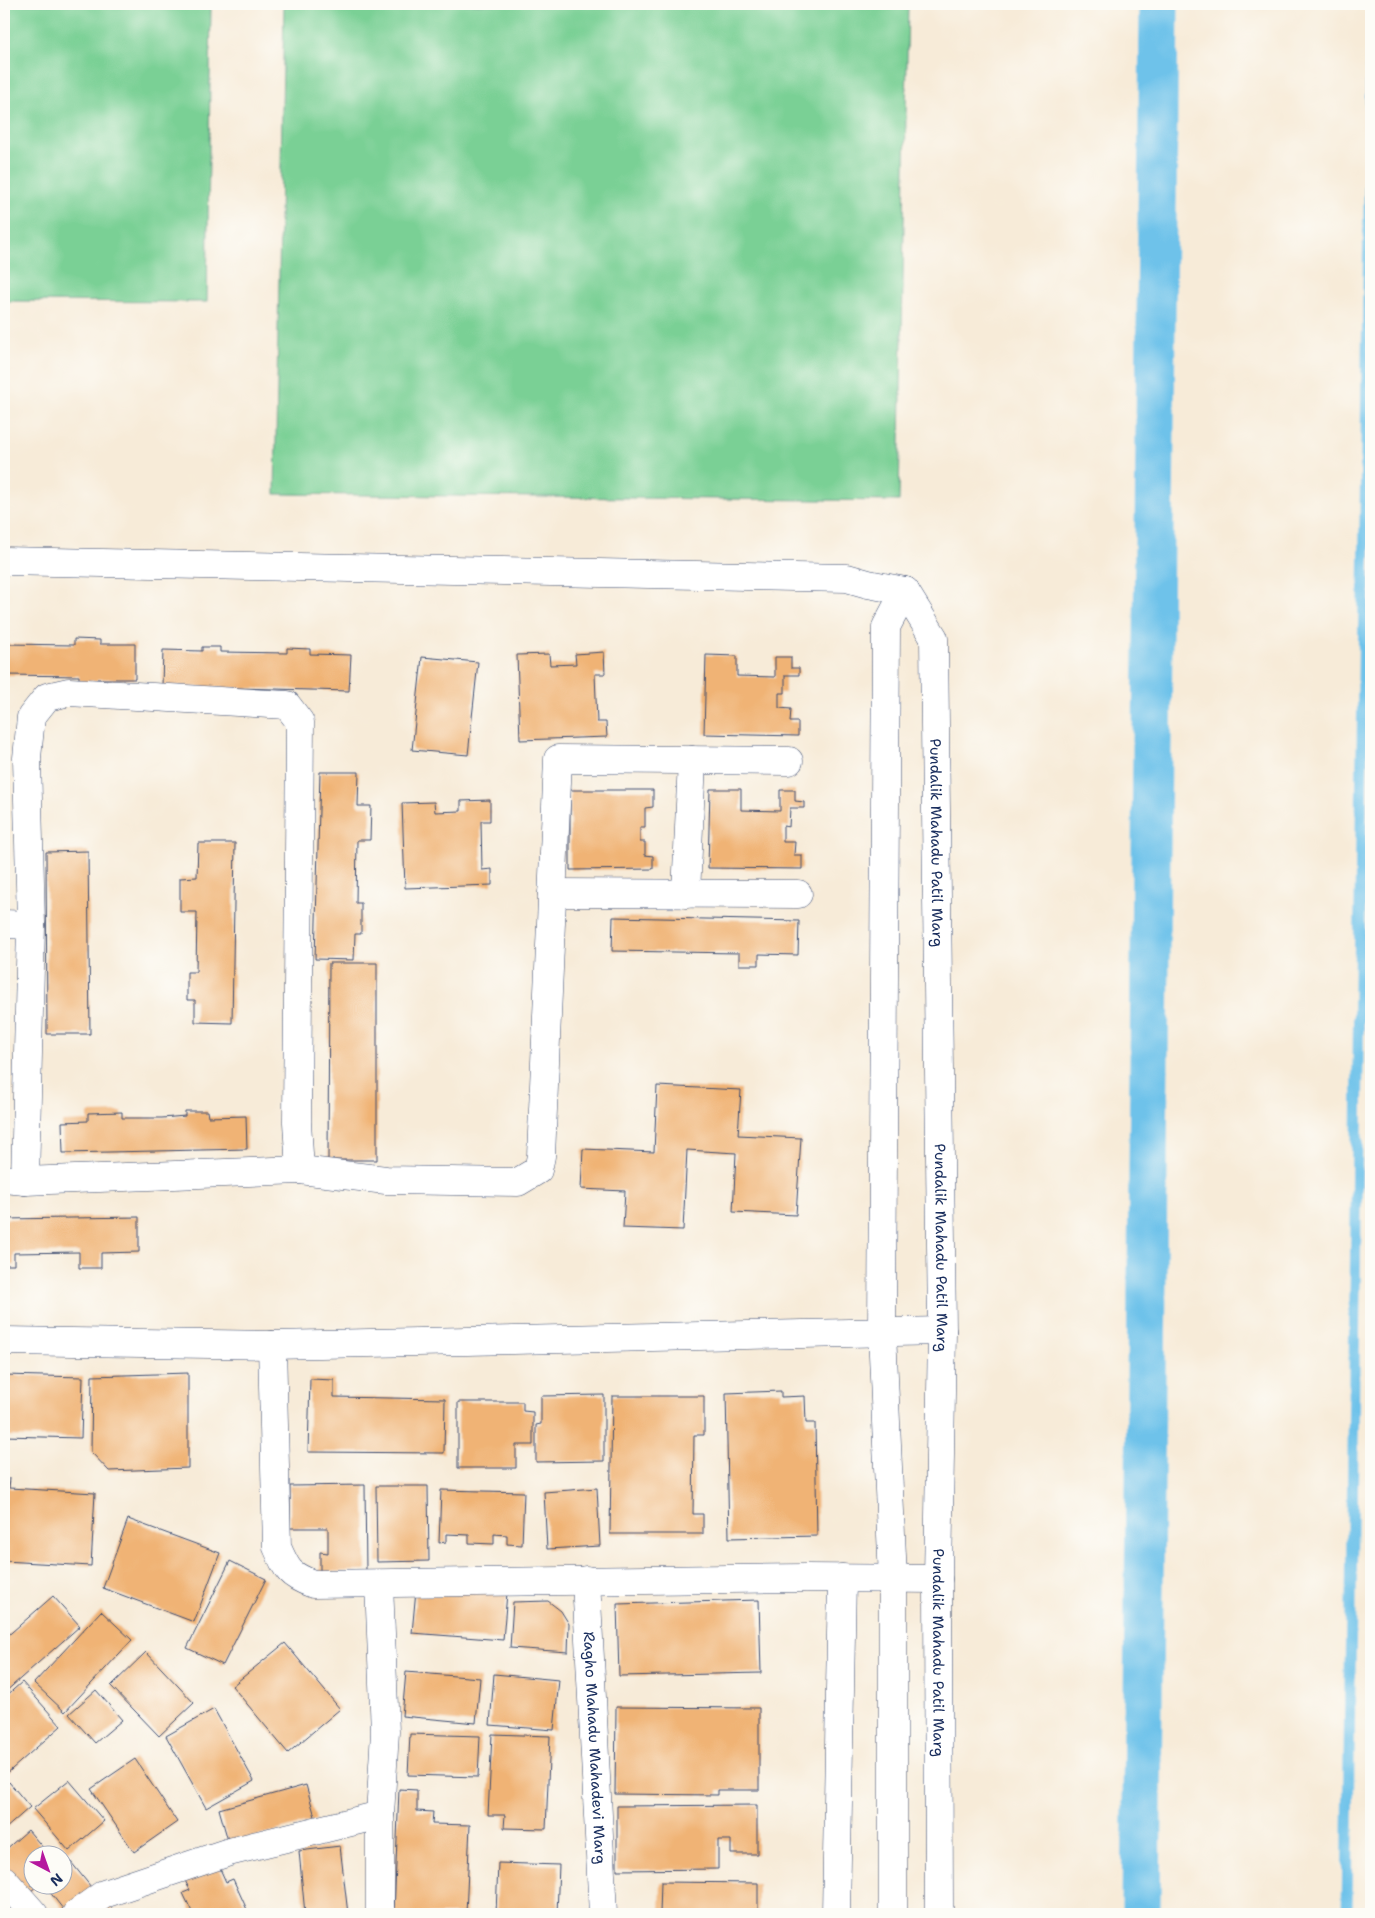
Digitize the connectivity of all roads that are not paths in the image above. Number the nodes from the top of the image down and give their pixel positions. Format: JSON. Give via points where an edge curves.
{"nodes":[{"id":1,"x":4,"y":561,"type":"edge"},
{"id":2,"x":905,"y":590,"type":"junction"},
{"id":3,"x":692,"y":760,"type":"junction"},
{"id":4,"x":789,"y":761,"type":"dead end"},
{"id":5,"x":552,"y":893,"type":"junction"},
{"id":6,"x":686,"y":894,"type":"junction"},
{"id":7,"x":798,"y":894,"type":"dead end"},
{"id":8,"x":4,"y":924,"type":"edge"},
{"id":9,"x":31,"y":925,"type":"junction"},
{"id":10,"x":300,"y":1170,"type":"junction"},
{"id":11,"x":14,"y":1180,"type":"edge"},
{"id":12,"x":942,"y":1331,"type":"junction"},
{"id":13,"x":882,"y":1332,"type":"junction"},
{"id":14,"x":4,"y":1341,"type":"edge"},
{"id":15,"x":272,"y":1345,"type":"junction"},
{"id":16,"x":842,"y":1578,"type":"junction"},
{"id":17,"x":893,"y":1579,"type":"junction"},
{"id":18,"x":938,"y":1579,"type":"junction"},
{"id":19,"x":586,"y":1580,"type":"junction"},
{"id":20,"x":378,"y":1584,"type":"junction"},
{"id":21,"x":380,"y":1815,"type":"junction"},
{"id":22,"x":4,"y":1880,"type":"edge"},
{"id":23,"x":34,"y":1914,"type":"edge"},
{"id":24,"x":76,"y":1914,"type":"edge"},
{"id":25,"x":380,"y":1914,"type":"edge"},
{"id":26,"x":603,"y":1914,"type":"edge"},
{"id":27,"x":836,"y":1914,"type":"edge"},
{"id":28,"x":893,"y":1914,"type":"edge"},
{"id":29,"x":939,"y":1914,"type":"edge"}],
"edges":[{"from":1,"to":2,"type":"street","via":[[847,578]]},
{"from":2,"to":12,"type":"street","name":"Pundalik Mahadu Patil Marg","via":[[934,638]]},
{"from":2,"to":13,"type":"street","via":[[886,627]]},
{"from":3,"to":4,"type":"street"},
{"from":3,"to":5,"type":"street","via":[[558,759]]},
{"from":3,"to":6,"type":"street"},
{"from":5,"to":6,"type":"street"},
{"from":5,"to":10,"type":"street","via":[[538,1170],[518,1182],[386,1180]]},
{"from":6,"to":7,"type":"street"},
{"from":8,"to":9,"type":"street"},
{"from":9,"to":10,"type":"street","via":[[27,758],[31,717],[47,697],[69,692],[287,705],[300,722],[297,1122]]},
{"from":9,"to":11,"type":"street"},
{"from":10,"to":11,"type":"street"},
{"from":12,"to":13,"type":"street"},
{"from":12,"to":18,"type":"street","name":"Pundalik Mahadu Patil Marg"},
{"from":13,"to":15,"type":"street"},
{"from":13,"to":17,"type":"street"},
{"from":14,"to":15,"type":"street"},
{"from":15,"to":20,"type":"street","via":[[277,1547],[295,1577],[313,1584]]},
{"from":16,"to":17,"type":"street"},
{"from":16,"to":19,"type":"street"},
{"from":16,"to":27,"type":"street"},
{"from":17,"to":18,"type":"street"},
{"from":17,"to":28,"type":"street"},
{"from":18,"to":29,"type":"street","name":"Pundalik Mahadu Patil Marg"},
{"from":19,"to":20,"type":"street"},
{"from":19,"to":26,"type":"street","name":"Ragho Mahadu Mahadevi Marg"},
{"from":20,"to":21,"type":"street","via":[[385,1732]]},
{"from":21,"to":24,"type":"street","via":[[229,1852],[104,1894]]},
{"from":21,"to":25,"type":"street"},
{"from":22,"to":23,"type":"street"}]}
